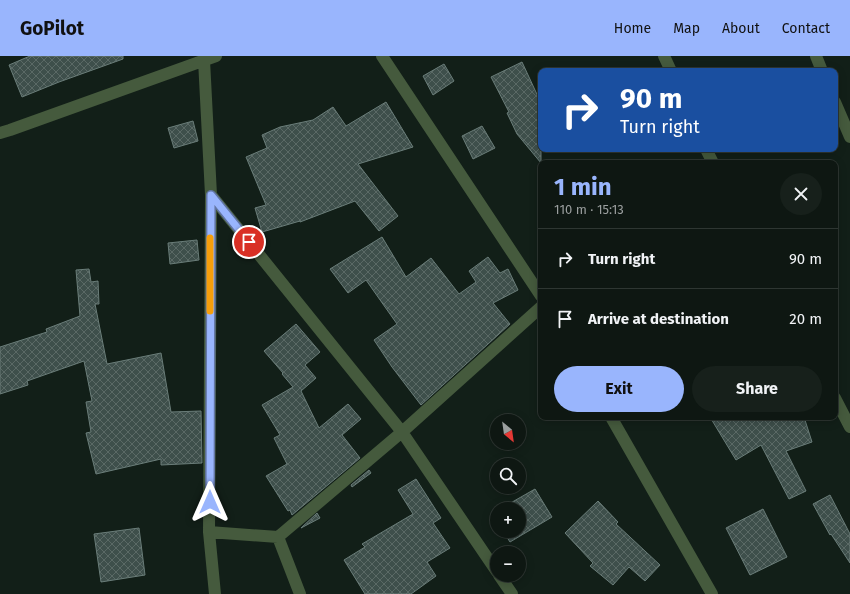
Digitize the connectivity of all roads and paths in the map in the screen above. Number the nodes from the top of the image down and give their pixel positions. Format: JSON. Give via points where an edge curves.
{"nodes":[{"id":1,"x":216,"y":56,"type":"edge"},
{"id":2,"x":382,"y":56,"type":"edge"},
{"id":3,"x":664,"y":56,"type":"edge"},
{"id":4,"x":816,"y":56,"type":"edge"},
{"id":5,"x":204,"y":60,"type":"junction"},
{"id":6,"x":670,"y":68,"type":"edge"},
{"id":7,"x":821,"y":68,"type":"edge"},
{"id":8,"x":838,"y":109,"type":"edge"},
{"id":9,"x":0,"y":133,"type":"edge"},
{"id":10,"x":850,"y":138,"type":"edge"},
{"id":11,"x":211,"y":195,"type":"junction"},
{"id":12,"x":538,"y":291,"type":"edge"},
{"id":13,"x":538,"y":310,"type":"edge"},
{"id":14,"x":838,"y":404,"type":"edge"},
{"id":15,"x":613,"y":420,"type":"edge"},
{"id":16,"x":850,"y":427,"type":"edge"},
{"id":17,"x":402,"y":432,"type":"junction"},
{"id":18,"x":209,"y":532,"type":"junction"},
{"id":19,"x":278,"y":537,"type":"junction"},
{"id":20,"x":490,"y":562,"type":"edge"},
{"id":21,"x":504,"y":582,"type":"edge"},
{"id":22,"x":215,"y":594,"type":"edge"},
{"id":23,"x":300,"y":594,"type":"edge"},
{"id":24,"x":512,"y":594,"type":"edge"},
{"id":25,"x":712,"y":594,"type":"edge"}],
"edges":[{"from":1,"to":5,"type":"street"},
{"from":2,"to":12,"type":"street"},
{"from":3,"to":6,"type":"street"},
{"from":4,"to":7,"type":"street"},
{"from":5,"to":9,"type":"street"},
{"from":5,"to":11,"type":"street"},
{"from":8,"to":10,"type":"street"},
{"from":11,"to":17,"type":"street"},
{"from":11,"to":18,"type":"street"},
{"from":13,"to":17,"type":"street"},
{"from":14,"to":16,"type":"street"},
{"from":15,"to":25,"type":"street"},
{"from":17,"to":19,"type":"street"},
{"from":17,"to":20,"type":"street"},
{"from":18,"to":19,"type":"street"},
{"from":18,"to":22,"type":"street"},
{"from":19,"to":23,"type":"street"},
{"from":21,"to":24,"type":"street"}]}
